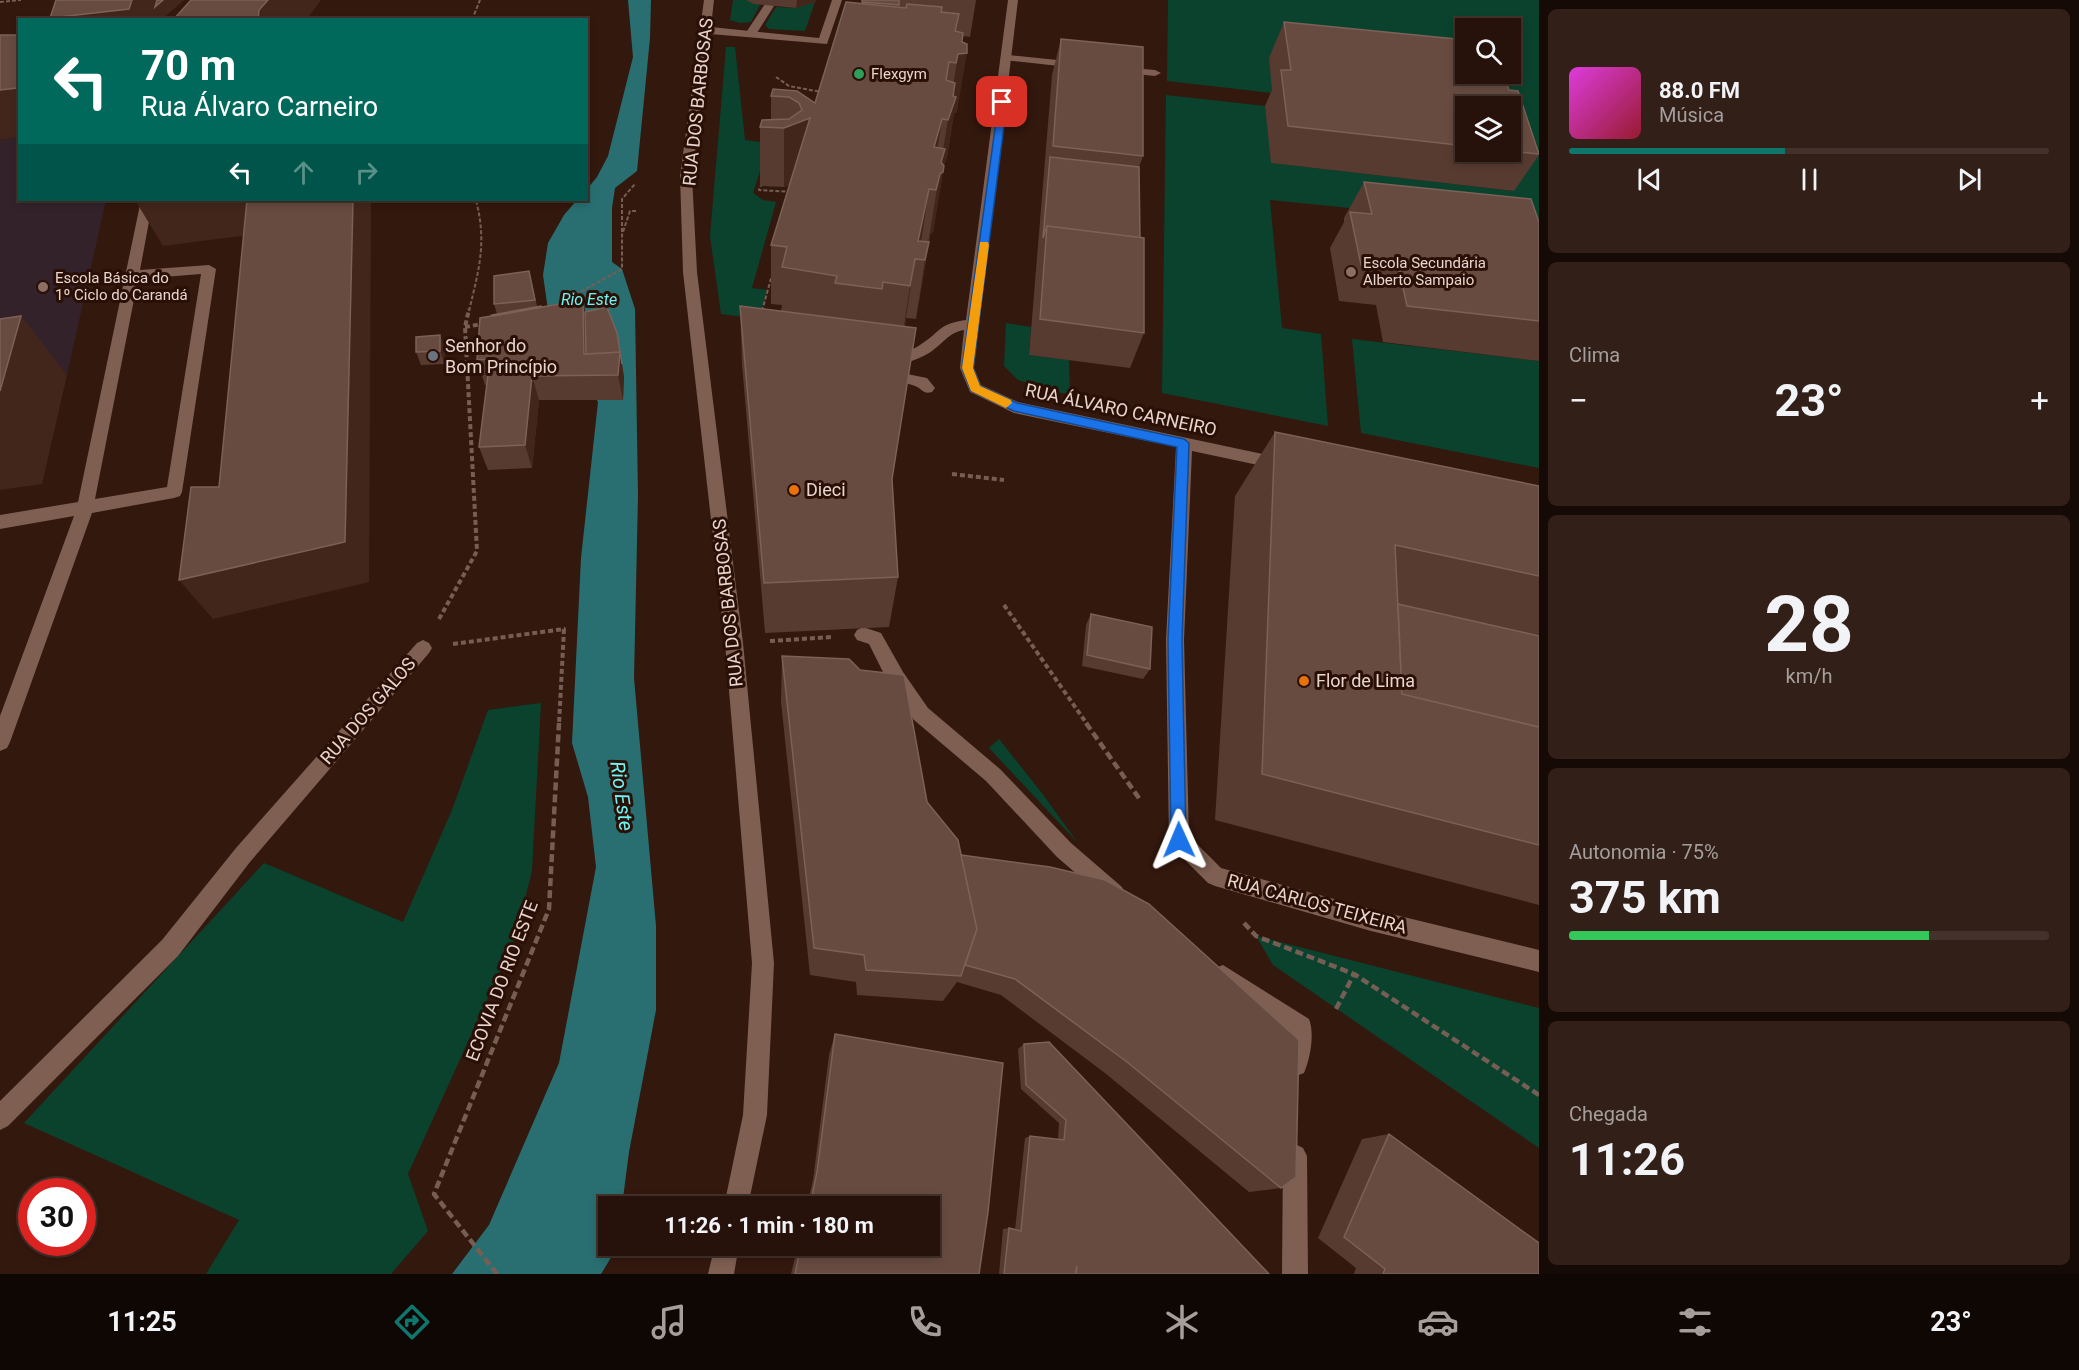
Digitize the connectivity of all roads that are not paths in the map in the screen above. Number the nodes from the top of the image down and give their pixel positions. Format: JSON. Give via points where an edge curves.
{"nodes":[{"id":1,"x":709,"y":0,"type":"edge"},
{"id":2,"x":837,"y":0,"type":"edge"},
{"id":3,"x":1014,"y":0,"type":"edge"},
{"id":4,"x":769,"y":6,"type":"dead end"},
{"id":5,"x":706,"y":30,"type":"junction"},
{"id":6,"x":751,"y":34,"type":"junction"},
{"id":7,"x":1008,"y":58,"type":"junction"},
{"id":8,"x":1087,"y":66,"type":"edge"},
{"id":9,"x":1110,"y":69,"type":"edge"},
{"id":10,"x":1155,"y":73,"type":"dead end"},
{"id":11,"x":147,"y":201,"type":"edge"},
{"id":12,"x":134,"y":275,"type":"junction"},
{"id":13,"x":974,"y":324,"type":"junction"},
{"id":14,"x":927,"y":388,"type":"dead end"},
{"id":15,"x":1184,"y":443,"type":"junction"},
{"id":16,"x":1298,"y":468,"type":"edge"},
{"id":17,"x":85,"y":509,"type":"junction"},
{"id":18,"x":0,"y":522,"type":"edge"},
{"id":19,"x":863,"y":635,"type":"road end"},
{"id":20,"x":423,"y":648,"type":"road end"},
{"id":21,"x":0,"y":742,"type":"edge"},
{"id":22,"x":1130,"y":908,"type":"edge"},
{"id":23,"x":1203,"y":962,"type":"edge"},
{"id":24,"x":1539,"y":962,"type":"edge"},
{"id":25,"x":1295,"y":1089,"type":"edge"},
{"id":26,"x":0,"y":1118,"type":"edge"},
{"id":27,"x":1295,"y":1137,"type":"edge"},
{"id":28,"x":738,"y":1196,"type":"edge"},
{"id":29,"x":725,"y":1256,"type":"edge"},
{"id":30,"x":721,"y":1274,"type":"edge"},
{"id":31,"x":1294,"y":1274,"type":"edge"}],
"edges":[{"from":1,"to":5,"type":"street","name":"RUA DOS BARBOSAS"},
{"from":2,"to":6,"type":"street","via":[[823,42]]},
{"from":3,"to":7,"type":"street","name":"RUA ÁLVARO CARNEIRO"},
{"from":4,"to":6,"type":"street"},
{"from":5,"to":6,"type":"street"},
{"from":5,"to":28,"type":"street","name":"RUA DOS BARBOSAS","via":[[687,176],[690,272],[735,654],[763,963],[755,1115]]},
{"from":7,"to":8,"type":"street"},
{"from":7,"to":13,"type":"street","name":"RUA ÁLVARO CARNEIRO"},
{"from":9,"to":10,"type":"street"},
{"from":11,"to":12,"type":"street"},
{"from":12,"to":17,"type":"street"},
{"from":12,"to":17,"type":"street","via":[[209,269],[174,492]]},
{"from":13,"to":14,"type":"street","via":[[951,327],[925,349],[874,366],[892,376],[922,382]]},
{"from":13,"to":15,"type":"street","name":"RUA ÁLVARO CARNEIRO","via":[[968,368],[975,388],[1014,407]]},
{"from":15,"to":16,"type":"street","name":"RUA ÁLVARO CARNEIRO"},
{"from":15,"to":24,"type":"street","name":"RUA CARLOS TEIXEIRA","via":[[1175,640],[1179,840],[1215,876]]},
{"from":17,"to":18,"type":"street"},
{"from":17,"to":21,"type":"street"},
{"from":19,"to":22,"type":"street","via":[[875,638],[921,714],[993,775],[1064,850]]},
{"from":20,"to":26,"type":"street","name":"RUA DOS GALOS","via":[[243,855],[170,948]]},
{"from":23,"to":25,"type":"street","via":[[1301,1027]]},
{"from":27,"to":31,"type":"street"},
{"from":29,"to":30,"type":"street"}]}
